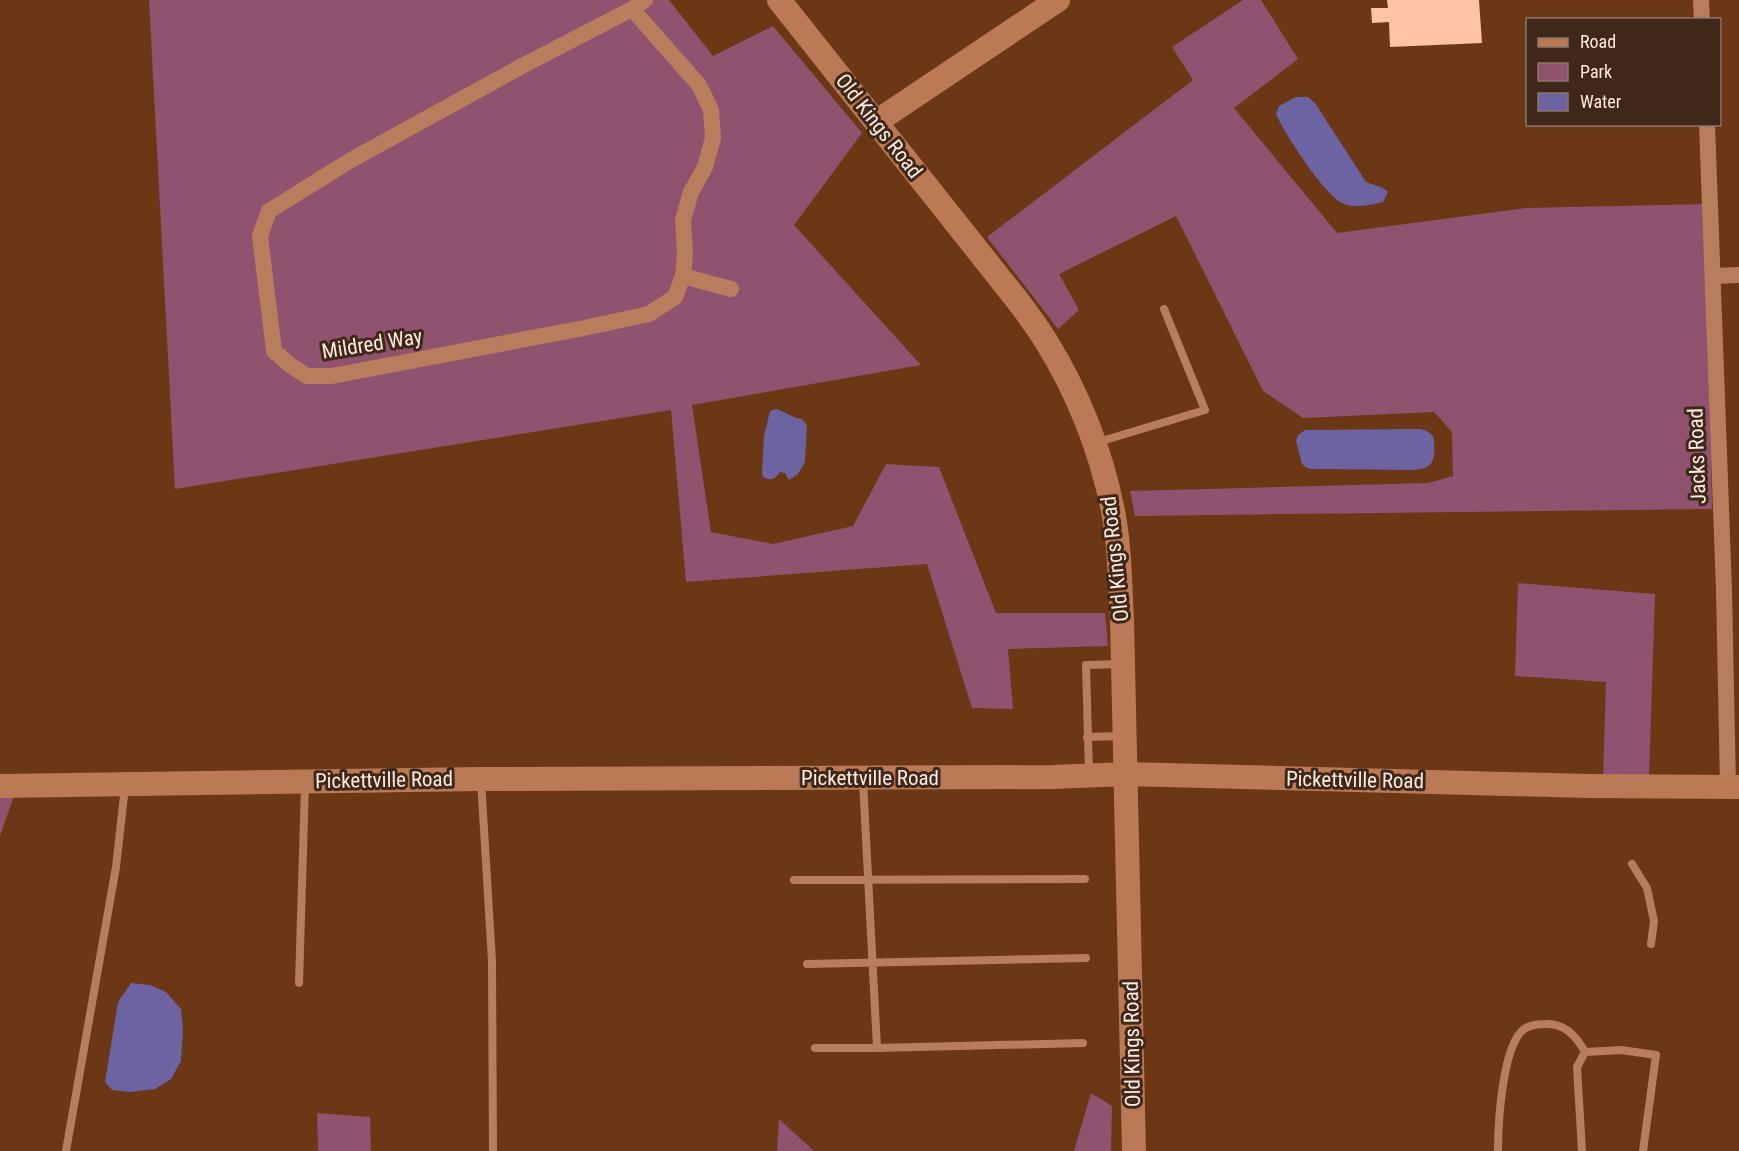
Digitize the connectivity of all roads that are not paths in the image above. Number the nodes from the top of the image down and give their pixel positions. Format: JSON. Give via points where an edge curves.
{"nodes":[{"id":1,"x":779,"y":0,"type":"edge"},
{"id":2,"x":1058,"y":0,"type":"edge"},
{"id":3,"x":1701,"y":0,"type":"edge"},
{"id":4,"x":639,"y":4,"type":"edge"},
{"id":5,"x":1702,"y":18,"type":"edge"},
{"id":6,"x":876,"y":122,"type":"junction"},
{"id":7,"x":1707,"y":126,"type":"edge"},
{"id":8,"x":1739,"y":275,"type":"edge"},
{"id":9,"x":683,"y":276,"type":"junction"},
{"id":10,"x":1714,"y":276,"type":"junction"},
{"id":11,"x":731,"y":289,"type":"dead end"},
{"id":12,"x":1164,"y":309,"type":"dead end"},
{"id":13,"x":1094,"y":443,"type":"junction"},
{"id":14,"x":1123,"y":664,"type":"junction"},
{"id":15,"x":1125,"y":736,"type":"junction"},
{"id":16,"x":1087,"y":737,"type":"junction"},
{"id":17,"x":1126,"y":774,"type":"junction"},
{"id":18,"x":1089,"y":776,"type":"junction"},
{"id":19,"x":863,"y":778,"type":"junction"},
{"id":20,"x":482,"y":779,"type":"junction"},
{"id":21,"x":305,"y":781,"type":"junction"},
{"id":22,"x":125,"y":783,"type":"junction"},
{"id":23,"x":0,"y":786,"type":"edge"},
{"id":24,"x":1733,"y":787,"type":"edge"},
{"id":25,"x":1632,"y":864,"type":"dead end"},
{"id":26,"x":1085,"y":879,"type":"dead end"},
{"id":27,"x":794,"y":880,"type":"dead end"},
{"id":28,"x":868,"y":880,"type":"junction"},
{"id":29,"x":1652,"y":944,"type":"dead end"},
{"id":30,"x":1086,"y":958,"type":"dead end"},
{"id":31,"x":872,"y":962,"type":"junction"},
{"id":32,"x":807,"y":963,"type":"dead end"},
{"id":33,"x":299,"y":982,"type":"dead end"},
{"id":34,"x":1083,"y":1043,"type":"dead end"},
{"id":35,"x":815,"y":1048,"type":"dead end"},
{"id":36,"x":877,"y":1048,"type":"junction"},
{"id":37,"x":1585,"y":1052,"type":"junction"},
{"id":38,"x":66,"y":1151,"type":"edge"},
{"id":39,"x":493,"y":1151,"type":"edge"},
{"id":40,"x":1134,"y":1151,"type":"edge"},
{"id":41,"x":1498,"y":1151,"type":"edge"},
{"id":42,"x":1582,"y":1151,"type":"edge"},
{"id":43,"x":1643,"y":1151,"type":"edge"}],
"edges":[{"from":1,"to":6,"type":"street","name":"Old Kings Road"},
{"from":2,"to":6,"type":"street"},
{"from":3,"to":5,"type":"street"},
{"from":4,"to":9,"type":"street","name":"Mildred Way","via":[[699,85],[711,110],[713,138],[683,220]]},
{"from":4,"to":9,"type":"street","name":"Mildred Way","via":[[351,160],[269,211],[260,236],[274,351],[308,376],[332,376],[649,314],[675,297]]},
{"from":6,"to":13,"type":"street","name":"Old Kings Road","via":[[1046,341],[1084,413]]},
{"from":7,"to":10,"type":"street","name":"Jacks Road"},
{"from":8,"to":10,"type":"street"},
{"from":9,"to":11,"type":"street"},
{"from":10,"to":24,"type":"street","name":"Jacks Road"},
{"from":12,"to":13,"type":"lane","via":[[1205,410]]},
{"from":13,"to":14,"type":"street","name":"Old Kings Road","via":[[1113,513]]},
{"from":14,"to":15,"type":"street","name":"Old Kings Road"},
{"from":14,"to":16,"type":"lane","via":[[1086,665]]},
{"from":15,"to":16,"type":"lane"},
{"from":15,"to":17,"type":"street","name":"Old Kings Road"},
{"from":16,"to":18,"type":"lane"},
{"from":17,"to":18,"type":"street","name":"Pickettville Road"},
{"from":17,"to":24,"type":"street","name":"Pickettville Road"},
{"from":17,"to":40,"type":"street","name":"Old Kings Road"},
{"from":18,"to":19,"type":"street","name":"Pickettville Road"},
{"from":19,"to":20,"type":"street","name":"Pickettville Road"},
{"from":19,"to":28,"type":"lane"},
{"from":20,"to":21,"type":"street","name":"Pickettville Road"},
{"from":20,"to":39,"type":"lane","via":[[492,962]]},
{"from":21,"to":22,"type":"street","name":"Pickettville Road"},
{"from":21,"to":33,"type":"lane"},
{"from":22,"to":23,"type":"street","name":"Pickettville Road"},
{"from":22,"to":38,"type":"lane","via":[[116,867]]},
{"from":25,"to":29,"type":"lane","via":[[1647,888],[1654,921]]},
{"from":26,"to":28,"type":"lane"},
{"from":27,"to":28,"type":"lane"},
{"from":28,"to":31,"type":"lane"},
{"from":30,"to":31,"type":"lane"},
{"from":31,"to":32,"type":"lane"},
{"from":31,"to":36,"type":"lane"},
{"from":34,"to":36,"type":"lane"},
{"from":35,"to":36,"type":"lane"},
{"from":37,"to":41,"type":"lane","via":[[1568,1029],[1553,1023],[1524,1029],[1516,1038],[1504,1077]]},
{"from":37,"to":42,"type":"lane","via":[[1577,1067]]},
{"from":37,"to":43,"type":"lane","via":[[1620,1050],[1656,1055]]}]}
